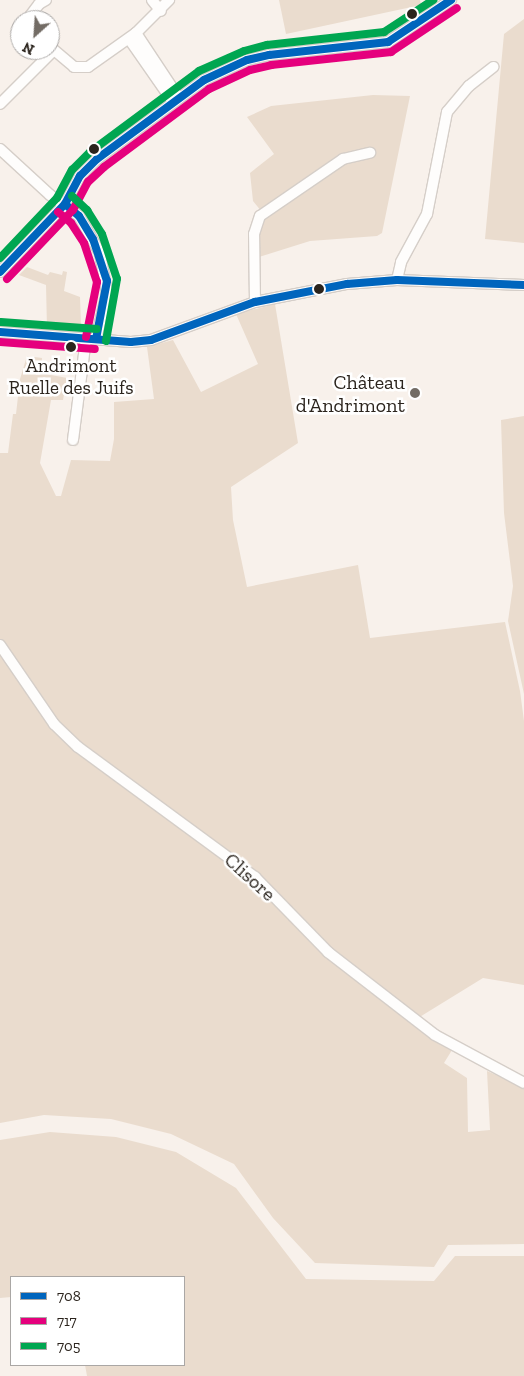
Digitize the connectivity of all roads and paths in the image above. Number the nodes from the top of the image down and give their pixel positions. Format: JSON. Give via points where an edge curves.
{"nodes":[{"id":1,"x":46,"y":0,"type":"edge"},
{"id":2,"x":152,"y":0,"type":"edge"},
{"id":3,"x":169,"y":0,"type":"edge"},
{"id":4,"x":451,"y":0,"type":"edge"},
{"id":5,"x":34,"y":10,"type":"edge"},
{"id":6,"x":161,"y":11,"type":"junction"},
{"id":7,"x":132,"y":36,"type":"junction"},
{"id":8,"x":60,"y":55,"type":"edge"},
{"id":9,"x":42,"y":60,"type":"edge"},
{"id":10,"x":493,"y":67,"type":"dead end"},
{"id":11,"x":176,"y":100,"type":"junction"},
{"id":12,"x":0,"y":104,"type":"edge"},
{"id":13,"x":0,"y":149,"type":"edge"},
{"id":14,"x":370,"y":153,"type":"dead end"},
{"id":15,"x":65,"y":204,"type":"junction"},
{"id":16,"x":0,"y":272,"type":"edge"},
{"id":17,"x":397,"y":280,"type":"junction"},
{"id":18,"x":524,"y":285,"type":"edge"},
{"id":19,"x":255,"y":302,"type":"junction"},
{"id":20,"x":0,"y":332,"type":"edge"},
{"id":21,"x":91,"y":339,"type":"junction"},
{"id":22,"x":73,"y":440,"type":"dead end"},
{"id":23,"x":0,"y":644,"type":"edge"},
{"id":24,"x":524,"y":1083,"type":"edge"}],
"edges":[{"from":1,"to":5,"type":"street"},
{"from":2,"to":6,"type":"street"},
{"from":3,"to":6,"type":"street"},
{"from":4,"to":11,"type":"street","via":[[388,42],[247,60],[204,80]]},
{"from":6,"to":7,"type":"street"},
{"from":7,"to":8,"type":"street","via":[[80,69]]},
{"from":7,"to":11,"type":"street"},
{"from":9,"to":12,"type":"street"},
{"from":10,"to":17,"type":"street","via":[[469,86],[447,112],[427,214],[401,262]]},
{"from":11,"to":15,"type":"street","via":[[97,160],[80,176]]},
{"from":13,"to":15,"type":"street"},
{"from":14,"to":19,"type":"street","via":[[343,158],[260,216],[254,234]]},
{"from":15,"to":16,"type":"street"},
{"from":15,"to":21,"type":"street","via":[[79,216],[93,239],[107,280]]},
{"from":17,"to":18,"type":"street"},
{"from":17,"to":19,"type":"street","via":[[347,284]]},
{"from":19,"to":21,"type":"street","via":[[151,340]]},
{"from":20,"to":21,"type":"street"},
{"from":21,"to":22,"type":"street"},
{"from":23,"to":24,"type":"street","name":"Clisore","via":[[54,724],[78,748],[255,877],[328,952],[435,1035]]}]}
